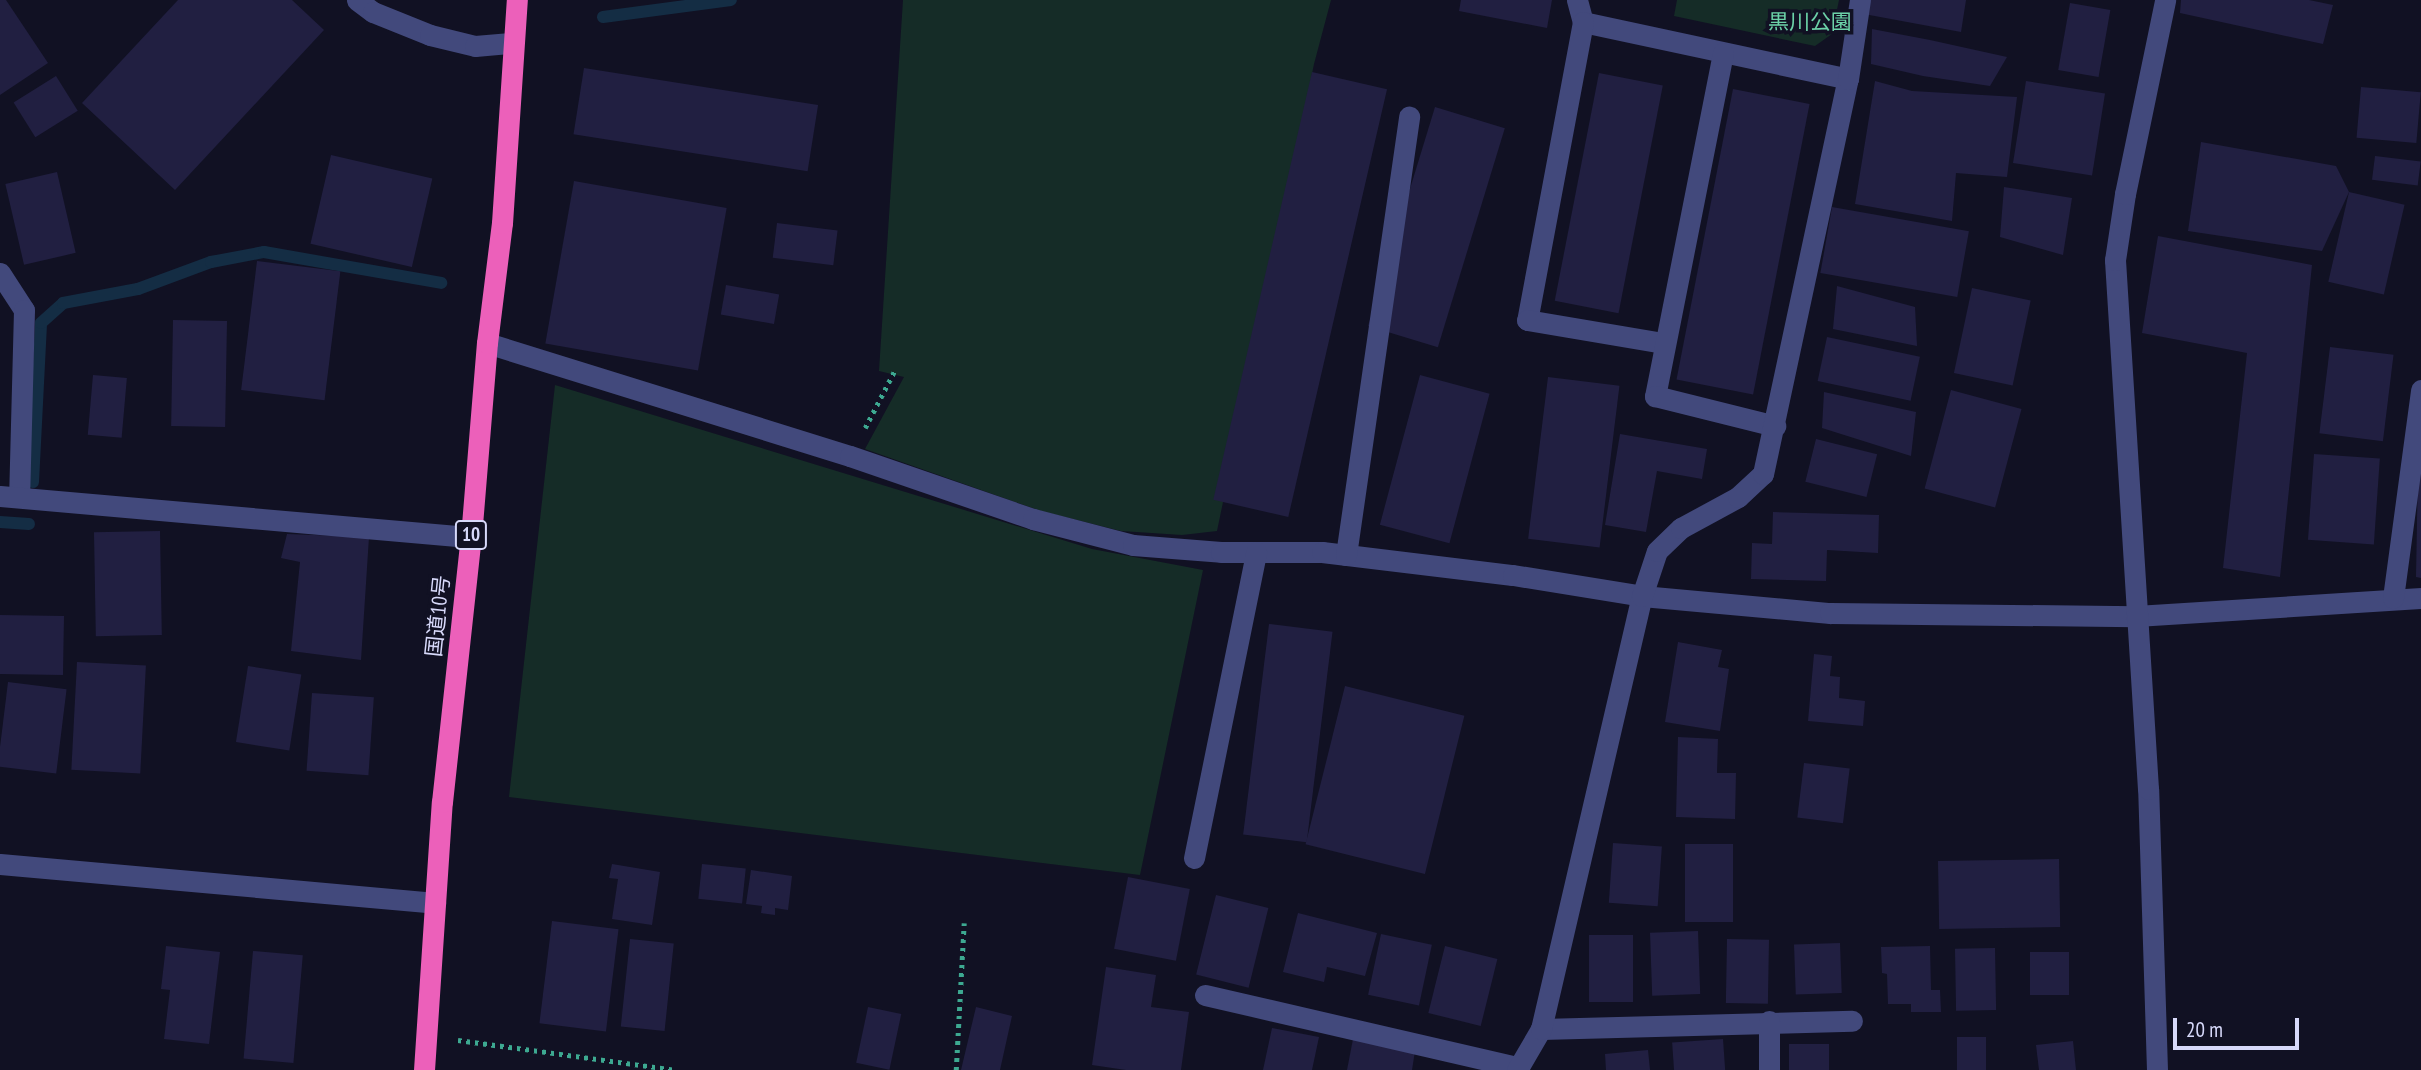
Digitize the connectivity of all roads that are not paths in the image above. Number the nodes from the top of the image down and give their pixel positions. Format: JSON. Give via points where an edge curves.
{"nodes":[{"id":1,"x":358,"y":0,"type":"edge"},
{"id":2,"x":517,"y":0,"type":"edge"},
{"id":3,"x":1577,"y":0,"type":"edge"},
{"id":4,"x":1860,"y":0,"type":"edge"},
{"id":5,"x":2165,"y":0,"type":"edge"},
{"id":6,"x":1583,"y":22,"type":"junction"},
{"id":7,"x":513,"y":43,"type":"junction"},
{"id":8,"x":1723,"y":53,"type":"junction"},
{"id":9,"x":1848,"y":79,"type":"junction"},
{"id":10,"x":1409,"y":116,"type":"dead end"},
{"id":11,"x":0,"y":273,"type":"edge"},
{"id":12,"x":487,"y":343,"type":"junction"},
{"id":13,"x":1663,"y":343,"type":"junction"},
{"id":14,"x":2421,"y":390,"type":"edge"},
{"id":15,"x":1775,"y":426,"type":"junction"},
{"id":16,"x":9,"y":497,"type":"edge"},
{"id":17,"x":471,"y":537,"type":"junction"},
{"id":18,"x":1256,"y":552,"type":"junction"},
{"id":19,"x":1346,"y":555,"type":"junction"},
{"id":20,"x":1642,"y":596,"type":"junction"},
{"id":21,"x":2393,"y":598,"type":"junction"},
{"id":22,"x":2421,"y":598,"type":"edge"},
{"id":23,"x":2136,"y":616,"type":"junction"},
{"id":24,"x":1194,"y":858,"type":"dead end"},
{"id":25,"x":0,"y":864,"type":"edge"},
{"id":26,"x":435,"y":903,"type":"junction"},
{"id":27,"x":1205,"y":995,"type":"dead end"},
{"id":28,"x":1769,"y":1021,"type":"junction"},
{"id":29,"x":1852,"y":1021,"type":"dead end"},
{"id":30,"x":1541,"y":1029,"type":"junction"},
{"id":31,"x":1518,"y":1069,"type":"edge"},
{"id":32,"x":424,"y":1070,"type":"edge"},
{"id":33,"x":1769,"y":1070,"type":"edge"},
{"id":34,"x":2157,"y":1070,"type":"edge"}],
"edges":[{"from":1,"to":7,"type":"street","via":[[373,12],[430,35],[475,46]]},
{"from":2,"to":7,"type":"highway","name":"国道10号","number":"10"},
{"from":3,"to":6,"type":"street"},
{"from":4,"to":9,"type":"street"},
{"from":5,"to":23,"type":"street","via":[[2115,260]]},
{"from":6,"to":8,"type":"street"},
{"from":6,"to":13,"type":"street","via":[[1527,320]]},
{"from":7,"to":12,"type":"highway","name":"国道10号","number":"10","via":[[502,223]]},
{"from":8,"to":9,"type":"street"},
{"from":8,"to":13,"type":"street"},
{"from":9,"to":15,"type":"street"},
{"from":10,"to":19,"type":"street"},
{"from":11,"to":16,"type":"street","via":[[24,310]]},
{"from":12,"to":17,"type":"highway","name":"国道10号","number":"10"},
{"from":12,"to":18,"type":"street","via":[[850,456],[1033,519],[1133,545]]},
{"from":13,"to":15,"type":"street","via":[[1655,396]]},
{"from":14,"to":21,"type":"street"},
{"from":15,"to":20,"type":"street","via":[[1763,474],[1738,497],[1681,528],[1657,551]]},
{"from":16,"to":17,"type":"street"},
{"from":17,"to":26,"type":"highway","name":"国道10号","number":"10"},
{"from":18,"to":19,"type":"street"},
{"from":18,"to":24,"type":"street"},
{"from":19,"to":20,"type":"street"},
{"from":20,"to":23,"type":"street","via":[[1830,613]]},
{"from":20,"to":30,"type":"street"},
{"from":21,"to":22,"type":"street"},
{"from":21,"to":23,"type":"street"},
{"from":23,"to":34,"type":"street","via":[[2148,789]]},
{"from":25,"to":26,"type":"street"},
{"from":26,"to":32,"type":"highway","name":"国道10号","number":"10"},
{"from":27,"to":31,"type":"street"},
{"from":28,"to":29,"type":"street"},
{"from":28,"to":30,"type":"street"},
{"from":28,"to":33,"type":"street"},
{"from":30,"to":31,"type":"street"}]}
